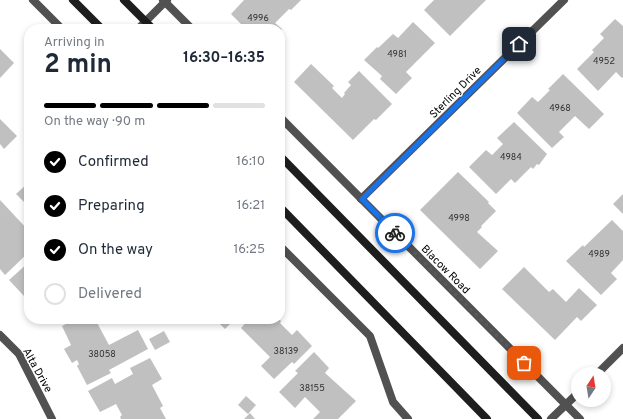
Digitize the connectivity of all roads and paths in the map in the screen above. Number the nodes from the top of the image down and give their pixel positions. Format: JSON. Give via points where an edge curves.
{"nodes":[{"id":1,"x":33,"y":0,"type":"edge"},
{"id":2,"x":73,"y":0,"type":"edge"},
{"id":3,"x":124,"y":0,"type":"edge"},
{"id":4,"x":564,"y":0,"type":"edge"},
{"id":5,"x":165,"y":1,"type":"edge"},
{"id":6,"x":146,"y":21,"type":"junction"},
{"id":7,"x":57,"y":24,"type":"edge"},
{"id":8,"x":97,"y":24,"type":"edge"},
{"id":9,"x":143,"y":24,"type":"edge"},
{"id":10,"x":149,"y":24,"type":"edge"},
{"id":11,"x":187,"y":24,"type":"edge"},
{"id":12,"x":285,"y":122,"type":"edge"},
{"id":13,"x":285,"y":161,"type":"edge"},
{"id":14,"x":362,"y":199,"type":"junction"},
{"id":15,"x":285,"y":212,"type":"edge"},
{"id":16,"x":285,"y":251,"type":"edge"},
{"id":17,"x":0,"y":334,"type":"edge"},
{"id":18,"x":623,"y":348,"type":"edge"},
{"id":19,"x":604,"y":367,"type":"edge"},
{"id":20,"x":571,"y":400,"type":"edge"},
{"id":21,"x":566,"y":405,"type":"junction"},
{"id":22,"x":52,"y":419,"type":"edge"},
{"id":23,"x":408,"y":419,"type":"edge"},
{"id":24,"x":487,"y":419,"type":"edge"},
{"id":25,"x":538,"y":419,"type":"edge"},
{"id":26,"x":551,"y":419,"type":"edge"},
{"id":27,"x":580,"y":419,"type":"edge"}],
"edges":[{"from":1,"to":7,"type":"street"},
{"from":2,"to":8,"type":"main road"},
{"from":3,"to":6,"type":"main road"},
{"from":4,"to":14,"type":"street","name":"Sterling Drive"},
{"from":5,"to":6,"type":"street"},
{"from":5,"to":11,"type":"street"},
{"from":6,"to":9,"type":"street"},
{"from":6,"to":10,"type":"main road"},
{"from":12,"to":14,"type":"street","name":"Blacow Road"},
{"from":13,"to":25,"type":"main road"},
{"from":14,"to":21,"type":"street","name":"Blacow Road"},
{"from":15,"to":24,"type":"main road"},
{"from":16,"to":23,"type":"street","via":[[370,336],[393,402]]},
{"from":17,"to":22,"type":"street","name":"Alta Drive","via":[[19,354]]},
{"from":18,"to":19,"type":"street"},
{"from":20,"to":21,"type":"street"},
{"from":21,"to":26,"type":"street"},
{"from":21,"to":27,"type":"street","name":"Blacow Road"}]}
